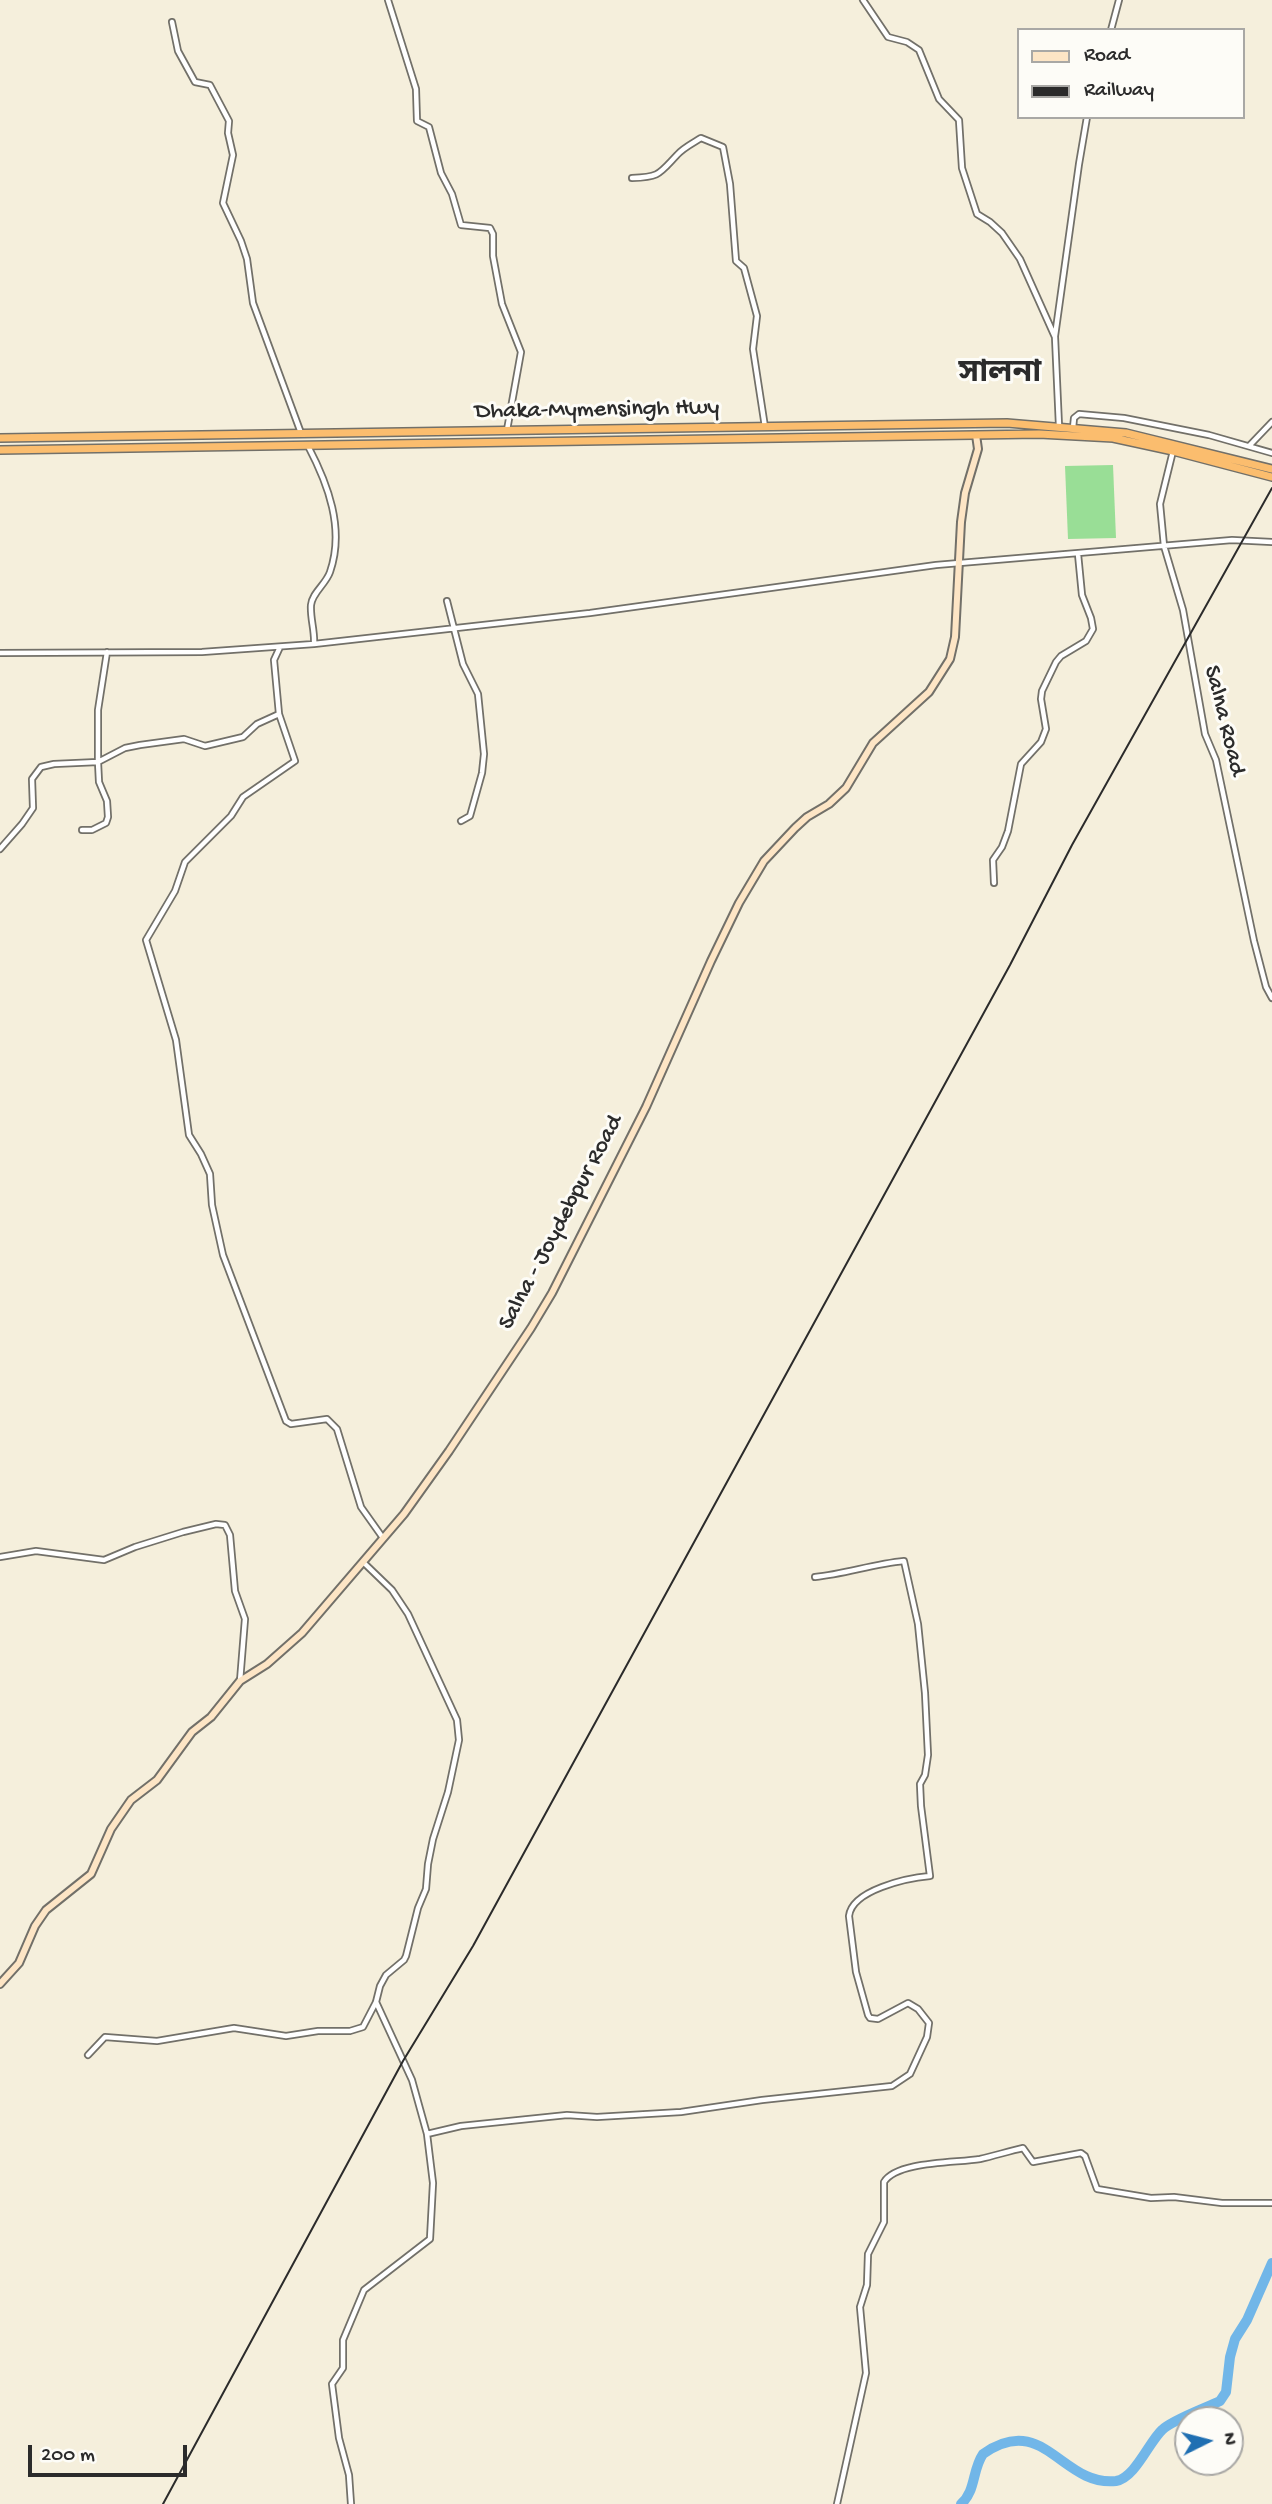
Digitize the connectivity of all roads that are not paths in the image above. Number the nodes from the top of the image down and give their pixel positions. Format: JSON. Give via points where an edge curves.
{"nodes":[{"id":1,"x":388,"y":0,"type":"edge"},
{"id":2,"x":863,"y":0,"type":"edge"},
{"id":3,"x":1119,"y":0,"type":"edge"},
{"id":4,"x":172,"y":22,"type":"dead end"},
{"id":5,"x":1112,"y":28,"type":"edge"},
{"id":6,"x":1087,"y":119,"type":"edge"},
{"id":7,"x":632,"y":177,"type":"dead end"},
{"id":8,"x":1055,"y":337,"type":"junction"},
{"id":9,"x":1272,"y":422,"type":"edge"},
{"id":10,"x":1059,"y":426,"type":"junction"},
{"id":11,"x":765,"y":428,"type":"junction"},
{"id":12,"x":1073,"y":428,"type":"junction"},
{"id":13,"x":507,"y":431,"type":"junction"},
{"id":14,"x":301,"y":434,"type":"junction"},
{"id":15,"x":976,"y":435,"type":"junction"},
{"id":16,"x":0,"y":438,"type":"edge"},
{"id":17,"x":1250,"y":445,"type":"junction"},
{"id":18,"x":308,"y":446,"type":"junction"},
{"id":19,"x":0,"y":450,"type":"edge"},
{"id":20,"x":1173,"y":450,"type":"junction"},
{"id":21,"x":1192,"y":453,"type":"junction"},
{"id":22,"x":1272,"y":453,"type":"edge"},
{"id":23,"x":1272,"y":469,"type":"edge"},
{"id":24,"x":1272,"y":477,"type":"edge"},
{"id":25,"x":1272,"y":542,"type":"edge"},
{"id":26,"x":1164,"y":546,"type":"junction"},
{"id":27,"x":1078,"y":554,"type":"junction"},
{"id":28,"x":957,"y":565,"type":"junction"},
{"id":29,"x":446,"y":601,"type":"dead end"},
{"id":30,"x":453,"y":628,"type":"junction"},
{"id":31,"x":314,"y":644,"type":"junction"},
{"id":32,"x":281,"y":646,"type":"junction"},
{"id":33,"x":107,"y":652,"type":"junction"},
{"id":34,"x":0,"y":653,"type":"edge"},
{"id":35,"x":279,"y":714,"type":"junction"},
{"id":36,"x":98,"y":762,"type":"junction"},
{"id":37,"x":461,"y":821,"type":"dead end"},
{"id":38,"x":82,"y":830,"type":"dead end"},
{"id":39,"x":0,"y":849,"type":"edge"},
{"id":40,"x":994,"y":883,"type":"dead end"},
{"id":41,"x":1272,"y":998,"type":"edge"},
{"id":42,"x":383,"y":1538,"type":"junction"},
{"id":43,"x":0,"y":1557,"type":"edge"},
{"id":44,"x":363,"y":1562,"type":"junction"},
{"id":45,"x":815,"y":1577,"type":"dead end"},
{"id":46,"x":240,"y":1681,"type":"junction"},
{"id":47,"x":0,"y":1984,"type":"edge"},
{"id":48,"x":376,"y":2003,"type":"junction"},
{"id":49,"x":88,"y":2055,"type":"dead end"},
{"id":50,"x":428,"y":2134,"type":"junction"},
{"id":51,"x":1272,"y":2203,"type":"edge"},
{"id":52,"x":351,"y":2504,"type":"edge"},
{"id":53,"x":837,"y":2504,"type":"edge"}],
"edges":[{"from":1,"to":13,"type":"street","via":[[416,89],[417,121],[429,127],[461,225],[490,228],[493,234],[502,304],[521,352]]},
{"from":2,"to":8,"type":"street","via":[[888,37],[919,50],[939,99],[959,120],[962,168],[977,214],[1002,233],[1020,259]]},
{"from":3,"to":5,"type":"street"},
{"from":4,"to":14,"type":"street","via":[[178,51],[195,82],[210,85],[229,121],[233,155],[223,203],[241,241],[253,303]]},
{"from":6,"to":8,"type":"street"},
{"from":7,"to":11,"type":"street","via":[[666,170],[678,153],[701,138],[723,147],[736,261],[744,268],[758,316],[752,349]]},
{"from":8,"to":10,"type":"street"},
{"from":9,"to":17,"type":"street"},
{"from":10,"to":11,"type":"highway","name":"Dhaka-Mymensingh Hwy"},
{"from":10,"to":12,"type":"highway","name":"Dhaka-Mymensingh Hwy"},
{"from":11,"to":13,"type":"highway","name":"Dhaka-Mymensingh Hwy"},
{"from":12,"to":17,"type":"street","via":[[1079,414],[1124,418]]},
{"from":12,"to":21,"type":"highway","name":"Dhaka-Mymensingh Hwy","via":[[1126,433]]},
{"from":13,"to":14,"type":"highway","name":"Dhaka-Mymensingh Hwy"},
{"from":14,"to":16,"type":"highway","name":"Dhaka-Mymensingh Hwy"},
{"from":15,"to":18,"type":"highway","name":"Dhaka-Mymensingh Hwy"},
{"from":15,"to":20,"type":"highway","name":"Dhaka-Mymensingh Hwy","via":[[1113,438]]},
{"from":15,"to":28,"type":"main road","name":"Salna - Joydebpur Road","via":[[978,449],[965,494]]},
{"from":17,"to":22,"type":"street"},
{"from":18,"to":19,"type":"highway","name":"Dhaka-Mymensingh Hwy"},
{"from":18,"to":31,"type":"street","via":[[329,491],[335,538],[328,576],[311,606]]},
{"from":20,"to":21,"type":"highway","name":"Dhaka-Mymensingh Hwy"},
{"from":20,"to":26,"type":"street","name":"Salna Road","via":[[1160,505]]},
{"from":21,"to":23,"type":"highway"},
{"from":21,"to":24,"type":"highway"},
{"from":25,"to":26,"type":"street"},
{"from":26,"to":27,"type":"street"},
{"from":26,"to":41,"type":"street","name":"Salna Road","via":[[1183,610],[1205,734],[1216,760],[1254,941]]},
{"from":27,"to":28,"type":"street"},
{"from":27,"to":40,"type":"street","via":[[1082,595],[1093,629],[1086,641],[1060,656],[1042,691],[1046,729],[1021,764],[1008,831],[993,860]]},
{"from":28,"to":30,"type":"street"},
{"from":28,"to":42,"type":"main road","name":"Salna - Joydebpur Road","via":[[955,637],[943,673],[929,692],[873,743],[846,788],[807,817],[764,861],[739,903],[646,1107],[552,1293],[449,1451]]},
{"from":29,"to":30,"type":"street"},
{"from":30,"to":31,"type":"street"},
{"from":30,"to":37,"type":"street","via":[[478,694],[484,754],[470,816]]},
{"from":31,"to":32,"type":"street"},
{"from":32,"to":33,"type":"street"},
{"from":32,"to":35,"type":"street","via":[[274,660]]},
{"from":33,"to":34,"type":"street"},
{"from":33,"to":36,"type":"street","via":[[98,709]]},
{"from":35,"to":36,"type":"street","via":[[243,737],[205,746],[184,739],[140,745]]},
{"from":35,"to":42,"type":"street","via":[[295,761],[243,797],[231,816],[185,862],[175,891],[146,940],[176,1040],[189,1135],[207,1164],[223,1255],[286,1421],[327,1419],[337,1429],[361,1507]]},
{"from":36,"to":38,"type":"street","via":[[108,817],[92,830]]},
{"from":36,"to":39,"type":"street","via":[[41,767],[32,779],[33,808]]},
{"from":42,"to":44,"type":"main road","name":"Salna - Joydebpur Road"},
{"from":43,"to":46,"type":"street","via":[[36,1551],[104,1560],[183,1532],[225,1525],[235,1591],[245,1619]]},
{"from":44,"to":46,"type":"main road","name":"Salna - Joydebpur Road","via":[[302,1633]]},
{"from":44,"to":48,"type":"street","via":[[392,1590],[408,1614],[457,1720],[459,1740],[406,1956],[386,1975]]},
{"from":45,"to":50,"type":"street","via":[[904,1562],[918,1624],[928,1755],[920,1806],[930,1876],[906,1878],[857,1899],[849,1916],[856,1972],[868,2015],[878,2019],[908,2003],[929,2023],[910,2074],[892,2087],[681,2112],[487,2123]]},
{"from":46,"to":47,"type":"main road","name":"Salna - Joydebpur Road","via":[[211,1717],[192,1732],[157,1780],[131,1800],[102,1844],[91,1874],[46,1910],[19,1963]]},
{"from":48,"to":49,"type":"street","via":[[363,2027],[350,2031],[286,2036],[234,2028],[156,2041],[105,2037]]},
{"from":48,"to":50,"type":"street","via":[[412,2080]]},
{"from":50,"to":52,"type":"street","via":[[433,2183],[430,2239],[364,2290],[343,2340],[343,2368],[332,2384]]},
{"from":51,"to":53,"type":"street","via":[[1151,2198],[1097,2189],[1081,2153],[1033,2162],[1023,2148],[980,2159],[904,2168],[887,2177],[884,2222],[869,2254],[860,2307],[866,2373]]}]}
